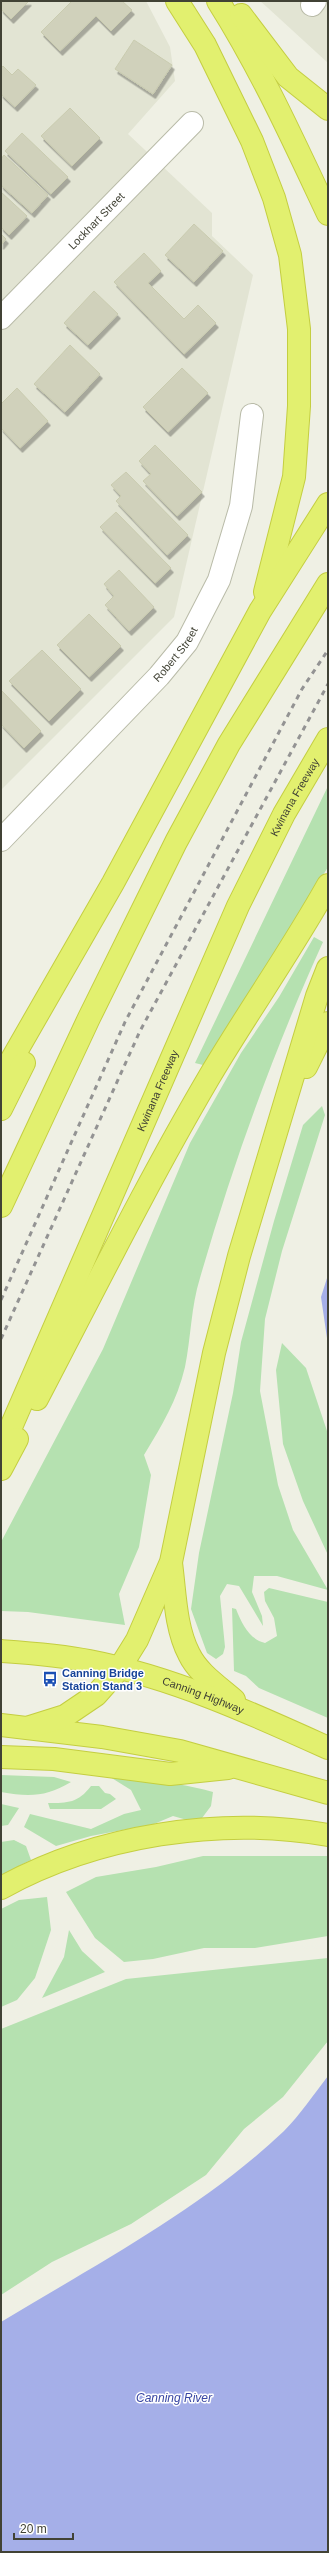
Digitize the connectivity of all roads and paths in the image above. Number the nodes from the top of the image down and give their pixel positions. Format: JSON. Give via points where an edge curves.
{"nodes":[{"id":1,"x":177,"y":1,"type":"edge"},
{"id":2,"x":218,"y":1,"type":"edge"},
{"id":3,"x":230,"y":1,"type":"edge"},
{"id":4,"x":328,"y":109,"type":"edge"},
{"id":5,"x":192,"y":123,"type":"dead end"},
{"id":6,"x":328,"y":214,"type":"edge"},
{"id":7,"x":1,"y":318,"type":"edge"},
{"id":8,"x":252,"y":415,"type":"dead end"},
{"id":9,"x":328,"y":504,"type":"edge"},
{"id":10,"x":328,"y":584,"type":"edge"},
{"id":11,"x":260,"y":611,"type":"junction"},
{"id":12,"x":328,"y":739,"type":"edge"},
{"id":13,"x":1,"y":840,"type":"edge"},
{"id":14,"x":113,"y":883,"type":"junction"},
{"id":15,"x":328,"y":885,"type":"edge"},
{"id":16,"x":328,"y":968,"type":"edge"},
{"id":17,"x":328,"y":1023,"type":"edge"},
{"id":18,"x":1,"y":1078,"type":"edge"},
{"id":19,"x":1,"y":1109,"type":"edge"},
{"id":20,"x":278,"y":1126,"type":"junction"},
{"id":21,"x":1,"y":1206,"type":"edge"},
{"id":22,"x":1,"y":1450,"type":"edge"},
{"id":23,"x":1,"y":1469,"type":"edge"},
{"id":24,"x":171,"y":1562,"type":"junction"},
{"id":25,"x":1,"y":1651,"type":"edge"},
{"id":26,"x":119,"y":1669,"type":"junction"},
{"id":27,"x":245,"y":1710,"type":"junction"},
{"id":28,"x":1,"y":1726,"type":"edge"},
{"id":29,"x":30,"y":1728,"type":"junction"},
{"id":30,"x":328,"y":1748,"type":"edge"},
{"id":31,"x":1,"y":1757,"type":"edge"},
{"id":32,"x":243,"y":1767,"type":"junction"},
{"id":33,"x":328,"y":1793,"type":"edge"},
{"id":34,"x":328,"y":1835,"type":"edge"},
{"id":35,"x":1,"y":1888,"type":"edge"}],
"edges":[{"from":1,"to":11,"type":"highway","via":[[205,45],[252,141],[274,198],[290,255],[299,329],[299,406],[294,477]]},
{"from":2,"to":6,"type":"highway","via":[[279,110]]},
{"from":3,"to":4,"type":"highway","via":[[288,77]]},
{"from":5,"to":7,"type":"street","name":"Lockhart Street"},
{"from":8,"to":13,"type":"street","name":"Robert Street","via":[[241,506],[219,580],[187,642],[159,676]]},
{"from":9,"to":11,"type":"highway"},
{"from":10,"to":21,"type":"highway","via":[[230,744],[176,842],[89,1018]]},
{"from":11,"to":14,"type":"highway"},
{"from":12,"to":22,"type":"highway","name":"Kwinana Freeway","via":[[284,814],[238,906]]},
{"from":14,"to":18,"type":"highway"},
{"from":14,"to":19,"type":"highway"},
{"from":15,"to":23,"type":"highway","via":[[169,1147]]},
{"from":16,"to":20,"type":"highway","via":[[317,996]]},
{"from":17,"to":20,"type":"highway"},
{"from":20,"to":24,"type":"highway","via":[[239,1256],[214,1353]]},
{"from":24,"to":26,"type":"highway","via":[[137,1640]]},
{"from":24,"to":27,"type":"highway","via":[[178,1619],[188,1653],[199,1669]]},
{"from":25,"to":26,"type":"highway","name":"Canning Highway","via":[[89,1661]]},
{"from":26,"to":27,"type":"highway","name":"Canning Highway","via":[[173,1684]]},
{"from":26,"to":29,"type":"highway","via":[[96,1694],[65,1716]]},
{"from":27,"to":30,"type":"highway","name":"Canning Highway"},
{"from":28,"to":29,"type":"highway"},
{"from":29,"to":32,"type":"highway","via":[[180,1750]]},
{"from":31,"to":32,"type":"highway","via":[[54,1759],[170,1774]]},
{"from":32,"to":33,"type":"highway"},
{"from":34,"to":35,"type":"highway","via":[[299,1830],[239,1828],[181,1832],[115,1845],[70,1858]]}]}
